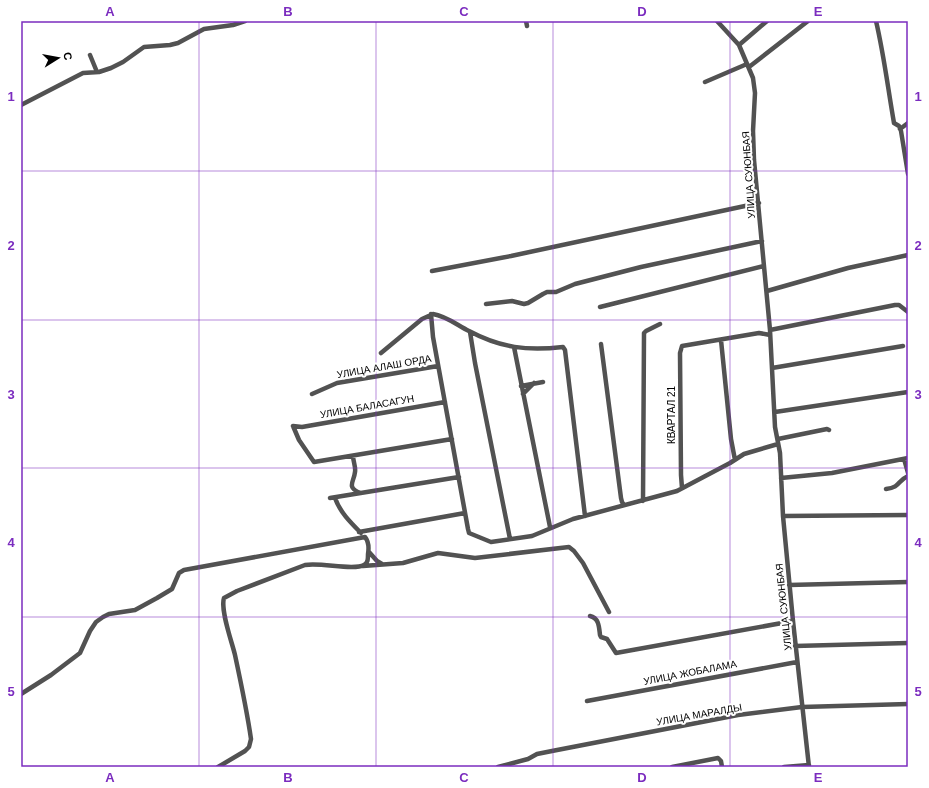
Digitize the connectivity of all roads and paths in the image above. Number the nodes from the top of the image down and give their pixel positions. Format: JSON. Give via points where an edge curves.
{"nodes":[{"id":1,"x":245,"y":21,"type":"edge"},
{"id":2,"x":717,"y":21,"type":"edge"},
{"id":3,"x":768,"y":21,"type":"edge"},
{"id":4,"x":808,"y":21,"type":"edge"},
{"id":5,"x":876,"y":21,"type":"edge"},
{"id":6,"x":739,"y":45,"type":"junction"},
{"id":7,"x":90,"y":55,"type":"dead end"},
{"id":8,"x":748,"y":65,"type":"junction"},
{"id":9,"x":97,"y":72,"type":"junction"},
{"id":10,"x":705,"y":82,"type":"dead end"},
{"id":11,"x":21,"y":104,"type":"edge"},
{"id":12,"x":908,"y":123,"type":"edge"},
{"id":13,"x":900,"y":129,"type":"junction"},
{"id":14,"x":908,"y":174,"type":"edge"},
{"id":15,"x":759,"y":203,"type":"junction"},
{"id":16,"x":762,"y":241,"type":"junction"},
{"id":17,"x":908,"y":255,"type":"edge"},
{"id":18,"x":764,"y":266,"type":"junction"},
{"id":19,"x":432,"y":271,"type":"dead end"},
{"id":20,"x":767,"y":291,"type":"junction"},
{"id":21,"x":486,"y":304,"type":"dead end"},
{"id":22,"x":600,"y":308,"type":"dead end"},
{"id":23,"x":908,"y":312,"type":"edge"},
{"id":24,"x":431,"y":314,"type":"junction"},
{"id":25,"x":660,"y":324,"type":"dead end"},
{"id":26,"x":770,"y":330,"type":"junction"},
{"id":27,"x":470,"y":332,"type":"junction"},
{"id":28,"x":770,"y":335,"type":"junction"},
{"id":29,"x":721,"y":340,"type":"junction"},
{"id":30,"x":601,"y":344,"type":"dead end"},
{"id":31,"x":903,"y":346,"type":"dead end"},
{"id":32,"x":514,"y":347,"type":"junction"},
{"id":33,"x":381,"y":353,"type":"dead end"},
{"id":34,"x":438,"y":366,"type":"junction"},
{"id":35,"x":772,"y":368,"type":"junction"},
{"id":36,"x":543,"y":382,"type":"dead end"},
{"id":37,"x":534,"y":383,"type":"junction"},
{"id":38,"x":521,"y":386,"type":"junction"},
{"id":39,"x":908,"y":392,"type":"edge"},
{"id":40,"x":312,"y":394,"type":"dead end"},
{"id":41,"x":523,"y":394,"type":"junction"},
{"id":42,"x":445,"y":402,"type":"junction"},
{"id":43,"x":775,"y":412,"type":"junction"},
{"id":44,"x":829,"y":430,"type":"dead end"},
{"id":45,"x":452,"y":439,"type":"junction"},
{"id":46,"x":778,"y":442,"type":"junction"},
{"id":47,"x":352,"y":456,"type":"junction"},
{"id":48,"x":906,"y":458,"type":"edge"},
{"id":49,"x":735,"y":460,"type":"junction"},
{"id":50,"x":908,"y":473,"type":"edge"},
{"id":51,"x":908,"y":476,"type":"edge"},
{"id":52,"x":459,"y":477,"type":"junction"},
{"id":53,"x":781,"y":478,"type":"junction"},
{"id":54,"x":682,"y":488,"type":"junction"},
{"id":55,"x":886,"y":489,"type":"dead end"},
{"id":56,"x":361,"y":493,"type":"junction"},
{"id":57,"x":643,"y":501,"type":"junction"},
{"id":58,"x":624,"y":506,"type":"junction"},
{"id":59,"x":466,"y":513,"type":"junction"},
{"id":60,"x":908,"y":515,"type":"edge"},
{"id":61,"x":585,"y":516,"type":"junction"},
{"id":62,"x":783,"y":516,"type":"junction"},
{"id":63,"x":550,"y":527,"type":"junction"},
{"id":64,"x":359,"y":532,"type":"junction"},
{"id":65,"x":365,"y":537,"type":"junction"},
{"id":66,"x":510,"y":540,"type":"junction"},
{"id":67,"x":369,"y":552,"type":"junction"},
{"id":68,"x":382,"y":564,"type":"junction"},
{"id":69,"x":363,"y":566,"type":"junction"},
{"id":70,"x":908,"y":582,"type":"edge"},
{"id":71,"x":789,"y":585,"type":"junction"},
{"id":72,"x":609,"y":612,"type":"dead end"},
{"id":73,"x":590,"y":616,"type":"dead end"},
{"id":74,"x":793,"y":621,"type":"junction"},
{"id":75,"x":908,"y":643,"type":"edge"},
{"id":76,"x":796,"y":646,"type":"junction"},
{"id":77,"x":797,"y":662,"type":"junction"},
{"id":78,"x":21,"y":694,"type":"edge"},
{"id":79,"x":587,"y":701,"type":"dead end"},
{"id":80,"x":908,"y":704,"type":"edge"},
{"id":81,"x":802,"y":708,"type":"junction"},
{"id":82,"x":809,"y":766,"type":"edge"},
{"id":83,"x":218,"y":767,"type":"edge"},
{"id":84,"x":498,"y":767,"type":"edge"},
{"id":85,"x":672,"y":767,"type":"edge"},
{"id":86,"x":722,"y":767,"type":"edge"},
{"id":87,"x":784,"y":767,"type":"edge"}],
"edges":[{"from":1,"to":9,"type":"street","via":[[204,29],[178,43],[144,47],[123,62]]},
{"from":2,"to":6,"type":"street","name":"УЛИЦА СУЮНБАЯ"},
{"from":3,"to":6,"type":"street"},
{"from":4,"to":8,"type":"street"},
{"from":5,"to":13,"type":"street","via":[[894,123]]},
{"from":6,"to":8,"type":"street","name":"УЛИЦА СУЮНБАЯ"},
{"from":7,"to":9,"type":"street"},
{"from":8,"to":10,"type":"street"},
{"from":8,"to":15,"type":"street","name":"УЛИЦА СУЮНБАЯ","via":[[755,93],[753,138]]},
{"from":9,"to":11,"type":"street","via":[[83,73]]},
{"from":12,"to":13,"type":"street"},
{"from":13,"to":14,"type":"street"},
{"from":15,"to":16,"type":"street","name":"УЛИЦА СУЮНБАЯ"},
{"from":15,"to":19,"type":"street"},
{"from":16,"to":18,"type":"street","name":"УЛИЦА СУЮНБАЯ"},
{"from":16,"to":21,"type":"street","via":[[575,284],[556,292],[547,292],[524,304],[512,301]]},
{"from":17,"to":20,"type":"street"},
{"from":18,"to":20,"type":"street","name":"УЛИЦА СУЮНБАЯ"},
{"from":18,"to":22,"type":"street"},
{"from":20,"to":26,"type":"street","name":"УЛИЦА СУЮНБАЯ"},
{"from":23,"to":26,"type":"street","via":[[895,305]]},
{"from":24,"to":27,"type":"street","via":[[446,318]]},
{"from":24,"to":33,"type":"street","via":[[402,334]]},
{"from":24,"to":34,"type":"street"},
{"from":25,"to":57,"type":"street","via":[[644,333]]},
{"from":26,"to":28,"type":"street","name":"УЛИЦА СУЮНБАЯ"},
{"from":27,"to":32,"type":"street","via":[[495,343]]},
{"from":27,"to":66,"type":"street"},
{"from":28,"to":29,"type":"street","via":[[759,333]]},
{"from":28,"to":35,"type":"street","name":"УЛИЦА СУЮНБАЯ"},
{"from":29,"to":49,"type":"street"},
{"from":29,"to":54,"type":"street","name":"КВАРТАЛ 21","via":[[682,346],[680,353]]},
{"from":30,"to":58,"type":"street"},
{"from":31,"to":35,"type":"street"},
{"from":32,"to":38,"type":"street"},
{"from":32,"to":61,"type":"street","via":[[564,348]]},
{"from":34,"to":40,"type":"street","name":"УЛИЦА АЛАШ ОРДА","via":[[336,383]]},
{"from":34,"to":42,"type":"street"},
{"from":35,"to":43,"type":"street","name":"УЛИЦА СУЮНБАЯ"},
{"from":36,"to":37,"type":"street"},
{"from":37,"to":38,"type":"street"},
{"from":37,"to":41,"type":"street"},
{"from":38,"to":41,"type":"street"},
{"from":39,"to":43,"type":"street"},
{"from":41,"to":63,"type":"street"},
{"from":42,"to":45,"type":"street"},
{"from":42,"to":47,"type":"street","name":"УЛИЦА БАЛАСАГУН","via":[[302,427],[293,426],[314,462]]},
{"from":43,"to":46,"type":"street","name":"УЛИЦА СУЮНБАЯ"},
{"from":44,"to":46,"type":"street"},
{"from":45,"to":47,"type":"street"},
{"from":45,"to":52,"type":"street"},
{"from":46,"to":49,"type":"street","via":[[744,454]]},
{"from":46,"to":53,"type":"street","name":"УЛИЦА СУЮНБАЯ"},
{"from":47,"to":56,"type":"street","via":[[355,471],[352,487]]},
{"from":48,"to":50,"type":"street"},
{"from":48,"to":53,"type":"street","via":[[832,473]]},
{"from":49,"to":54,"type":"street"},
{"from":51,"to":55,"type":"street","via":[[896,487]]},
{"from":52,"to":56,"type":"street"},
{"from":52,"to":59,"type":"street"},
{"from":53,"to":62,"type":"street","name":"УЛИЦА СУЮНБАЯ"},
{"from":54,"to":57,"type":"street"},
{"from":56,"to":64,"type":"street","via":[[333,498]]},
{"from":57,"to":58,"type":"street"},
{"from":58,"to":61,"type":"street"},
{"from":59,"to":64,"type":"street"},
{"from":59,"to":66,"type":"street","via":[[471,534],[491,542]]},
{"from":60,"to":62,"type":"street"},
{"from":61,"to":63,"type":"street"},
{"from":62,"to":71,"type":"street","name":"УЛИЦА СУЮНБАЯ"},
{"from":63,"to":66,"type":"street","via":[[532,536]]},
{"from":64,"to":65,"type":"street"},
{"from":65,"to":67,"type":"street","via":[[369,544]]},
{"from":65,"to":78,"type":"street","via":[[184,570],[179,573],[172,589],[161,596],[134,610],[109,614],[96,622],[80,653]]},
{"from":67,"to":68,"type":"street"},
{"from":67,"to":69,"type":"street","via":[[368,562]]},
{"from":68,"to":69,"type":"street"},
{"from":68,"to":72,"type":"street","via":[[402,563],[438,553],[474,558],[569,547],[583,563]]},
{"from":69,"to":83,"type":"street","via":[[305,565],[224,598],[222,602],[251,740],[245,751]]},
{"from":70,"to":71,"type":"street"},
{"from":71,"to":74,"type":"street","name":"УЛИЦА СУЮНБАЯ"},
{"from":73,"to":74,"type":"street","via":[[596,619],[600,635],[607,639],[616,653]]},
{"from":74,"to":76,"type":"street","name":"УЛИЦА СУЮНБАЯ"},
{"from":75,"to":76,"type":"street"},
{"from":76,"to":77,"type":"street","name":"УЛИЦА СУЮНБАЯ"},
{"from":77,"to":79,"type":"street","name":"УЛИЦА ЖОБАЛАМА"},
{"from":77,"to":81,"type":"street","name":"УЛИЦА СУЮНБАЯ"},
{"from":80,"to":81,"type":"street","name":"УЛИЦА МАРАЛДЫ"},
{"from":81,"to":82,"type":"street","name":"УЛИЦА СУЮНБАЯ"},
{"from":81,"to":84,"type":"street","name":"УЛИЦА МАРАЛДЫ","via":[[738,715],[566,748],[537,754]]},
{"from":82,"to":87,"type":"street"},
{"from":85,"to":86,"type":"street","via":[[718,758]]}]}
